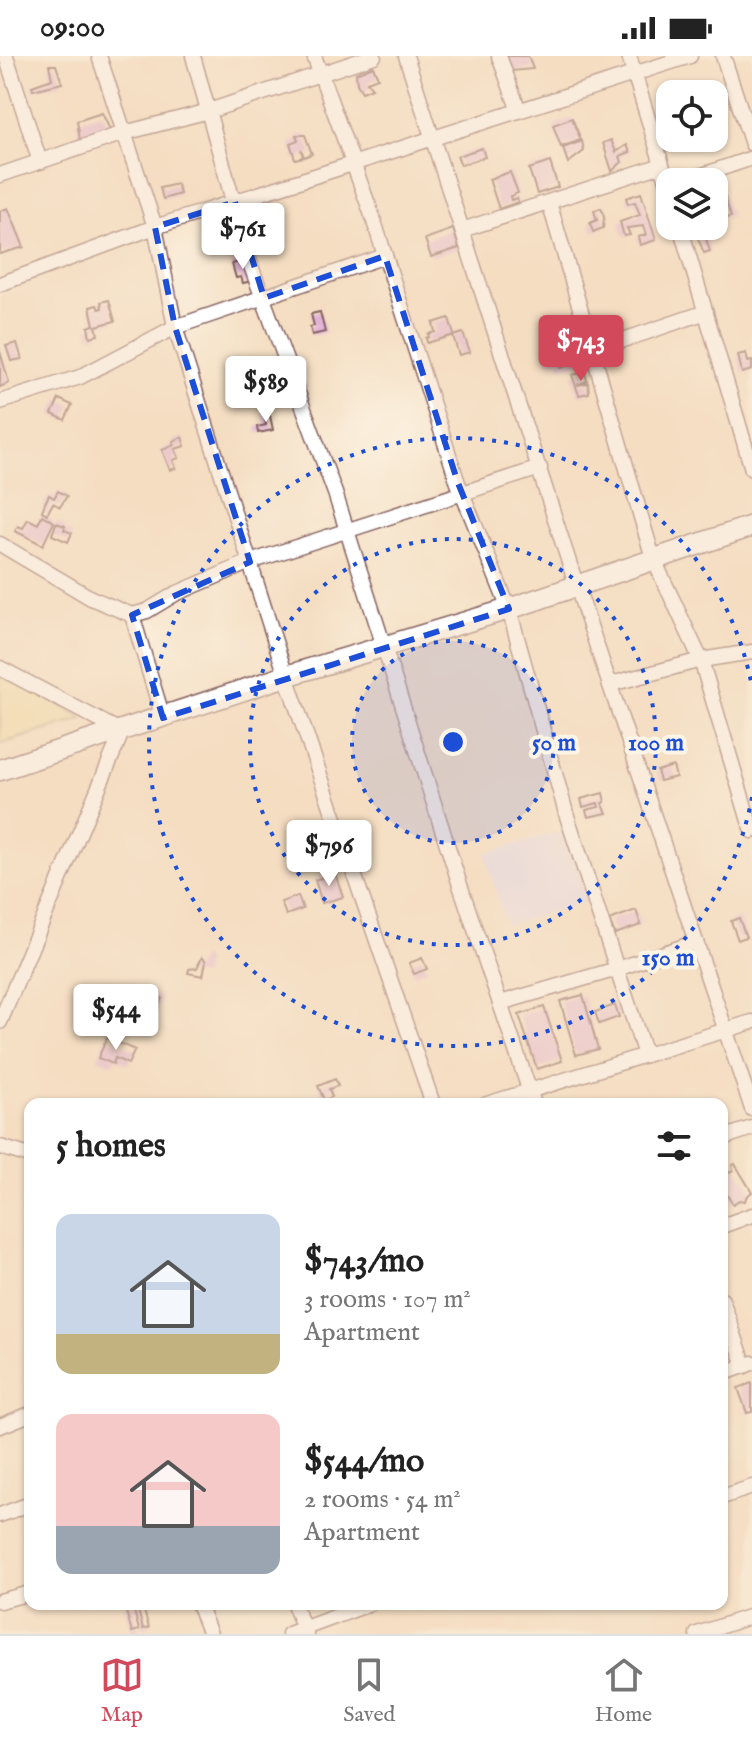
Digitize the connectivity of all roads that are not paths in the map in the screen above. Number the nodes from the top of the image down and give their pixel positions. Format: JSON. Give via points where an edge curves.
{"nodes":[{"id":1,"x":6,"y":56,"type":"edge"},
{"id":2,"x":99,"y":56,"type":"edge"},
{"id":3,"x":193,"y":56,"type":"edge"},
{"id":4,"x":314,"y":56,"type":"edge"},
{"id":5,"x":374,"y":56,"type":"edge"},
{"id":6,"x":406,"y":56,"type":"edge"},
{"id":7,"x":499,"y":56,"type":"edge"},
{"id":8,"x":629,"y":56,"type":"edge"},
{"id":9,"x":690,"y":56,"type":"edge"},
{"id":10,"x":723,"y":56,"type":"edge"},
{"id":11,"x":320,"y":73,"type":"junction"},
{"id":12,"x":635,"y":74,"type":"junction"},
{"id":13,"x":209,"y":111,"type":"junction"},
{"id":14,"x":519,"y":111,"type":"junction"},
{"id":15,"x":124,"y":133,"type":"junction"},
{"id":16,"x":750,"y":134,"type":"edge"},
{"id":17,"x":432,"y":138,"type":"junction"},
{"id":18,"x":752,"y":158,"type":"edge"},
{"id":19,"x":40,"y":162,"type":"junction"},
{"id":20,"x":354,"y":164,"type":"junction"},
{"id":21,"x":662,"y":165,"type":"junction"},
{"id":22,"x":664,"y":168,"type":"edge"},
{"id":23,"x":724,"y":168,"type":"edge"},
{"id":24,"x":0,"y":175,"type":"edge"},
{"id":25,"x":235,"y":202,"type":"junction"},
{"id":26,"x":549,"y":202,"type":"junction"},
{"id":27,"x":155,"y":227,"type":"junction"},
{"id":28,"x":462,"y":230,"type":"junction"},
{"id":29,"x":684,"y":240,"type":"edge"},
{"id":30,"x":385,"y":256,"type":"junction"},
{"id":31,"x":0,"y":284,"type":"edge"},
{"id":32,"x":264,"y":298,"type":"junction"},
{"id":33,"x":706,"y":312,"type":"junction"},
{"id":34,"x":175,"y":327,"type":"junction"},
{"id":35,"x":594,"y":350,"type":"junction"},
{"id":36,"x":0,"y":402,"type":"edge"},
{"id":37,"x":540,"y":468,"type":"junction"},
{"id":38,"x":752,"y":469,"type":"edge"},
{"id":39,"x":462,"y":494,"type":"junction"},
{"id":40,"x":752,"y":526,"type":"edge"},
{"id":41,"x":349,"y":532,"type":"junction"},
{"id":42,"x":0,"y":544,"type":"edge"},
{"id":43,"x":653,"y":558,"type":"junction"},
{"id":44,"x":250,"y":562,"type":"junction"},
{"id":45,"x":576,"y":584,"type":"junction"},
{"id":46,"x":509,"y":609,"type":"junction"},
{"id":47,"x":132,"y":615,"type":"junction"},
{"id":48,"x":386,"y":646,"type":"junction"},
{"id":49,"x":752,"y":652,"type":"edge"},
{"id":50,"x":701,"y":660,"type":"junction"},
{"id":51,"x":0,"y":668,"type":"edge"},
{"id":52,"x":286,"y":676,"type":"junction"},
{"id":53,"x":611,"y":684,"type":"junction"},
{"id":54,"x":163,"y":718,"type":"junction"},
{"id":55,"x":122,"y":732,"type":"junction"},
{"id":56,"x":0,"y":770,"type":"edge"},
{"id":57,"x":752,"y":831,"type":"edge"},
{"id":58,"x":696,"y":942,"type":"junction"},
{"id":59,"x":617,"y":969,"type":"junction"},
{"id":60,"x":500,"y":1003,"type":"junction"},
{"id":61,"x":0,"y":1022,"type":"edge"},
{"id":62,"x":752,"y":1022,"type":"edge"},
{"id":63,"x":726,"y":1030,"type":"junction"},
{"id":64,"x":645,"y":1055,"type":"junction"},
{"id":65,"x":431,"y":1098,"type":"edge"},
{"id":66,"x":532,"y":1098,"type":"edge"},
{"id":67,"x":752,"y":1109,"type":"edge"},
{"id":68,"x":752,"y":1128,"type":"edge"},
{"id":69,"x":728,"y":1136,"type":"edge"},
{"id":70,"x":0,"y":1147,"type":"edge"},
{"id":71,"x":24,"y":1154,"type":"edge"},
{"id":72,"x":752,"y":1215,"type":"edge"},
{"id":73,"x":728,"y":1224,"type":"edge"},
{"id":74,"x":728,"y":1315,"type":"edge"},
{"id":75,"x":748,"y":1364,"type":"edge"},
{"id":76,"x":728,"y":1372,"type":"edge"},
{"id":77,"x":24,"y":1416,"type":"edge"},
{"id":78,"x":0,"y":1426,"type":"edge"},
{"id":79,"x":752,"y":1487,"type":"edge"},
{"id":80,"x":728,"y":1495,"type":"edge"},
{"id":81,"x":24,"y":1506,"type":"edge"},
{"id":82,"x":0,"y":1515,"type":"edge"},
{"id":83,"x":24,"y":1595,"type":"edge"},
{"id":84,"x":0,"y":1601,"type":"edge"},
{"id":85,"x":200,"y":1610,"type":"edge"},
{"id":86,"x":296,"y":1610,"type":"edge"},
{"id":87,"x":355,"y":1610,"type":"edge"},
{"id":88,"x":752,"y":1616,"type":"edge"},
{"id":89,"x":305,"y":1631,"type":"edge"},
{"id":90,"x":702,"y":1633,"type":"edge"},
{"id":91,"x":210,"y":1634,"type":"edge"},
{"id":92,"x":289,"y":1634,"type":"edge"}],
"edges":[{"from":1,"to":19,"type":"street"},
{"from":2,"to":15,"type":"street"},
{"from":3,"to":13,"type":"street"},
{"from":4,"to":11,"type":"street"},
{"from":5,"to":11,"type":"street"},
{"from":6,"to":17,"type":"street"},
{"from":7,"to":14,"type":"street"},
{"from":8,"to":12,"type":"street"},
{"from":9,"to":12,"type":"street"},
{"from":10,"to":16,"type":"street"},
{"from":11,"to":13,"type":"street"},
{"from":11,"to":20,"type":"street"},
{"from":12,"to":14,"type":"street"},
{"from":12,"to":21,"type":"street"},
{"from":13,"to":15,"type":"street"},
{"from":13,"to":25,"type":"street"},
{"from":14,"to":17,"type":"street"},
{"from":15,"to":19,"type":"street"},
{"from":15,"to":27,"type":"street"},
{"from":17,"to":20,"type":"street"},
{"from":17,"to":28,"type":"street"},
{"from":18,"to":23,"type":"street"},
{"from":19,"to":24,"type":"street"},
{"from":20,"to":25,"type":"street"},
{"from":20,"to":30,"type":"street"},
{"from":21,"to":22,"type":"street"},
{"from":21,"to":26,"type":"street"},
{"from":25,"to":27,"type":"street"},
{"from":25,"to":32,"type":"street"},
{"from":26,"to":28,"type":"street"},
{"from":26,"to":35,"type":"street"},
{"from":27,"to":31,"type":"street"},
{"from":27,"to":34,"type":"street"},
{"from":28,"to":37,"type":"street"},
{"from":29,"to":33,"type":"street"},
{"from":30,"to":32,"type":"street"},
{"from":30,"to":39,"type":"street"},
{"from":32,"to":34,"type":"street"},
{"from":32,"to":41,"type":"street"},
{"from":33,"to":35,"type":"street"},
{"from":33,"to":38,"type":"street"},
{"from":34,"to":36,"type":"street","via":[[80,377]]},
{"from":34,"to":44,"type":"street"},
{"from":35,"to":43,"type":"street"},
{"from":37,"to":39,"type":"street"},
{"from":37,"to":45,"type":"street"},
{"from":39,"to":41,"type":"street"},
{"from":39,"to":46,"type":"street"},
{"from":40,"to":43,"type":"main road"},
{"from":41,"to":44,"type":"street"},
{"from":41,"to":48,"type":"street"},
{"from":42,"to":47,"type":"street","via":[[91,598]]},
{"from":43,"to":45,"type":"main road"},
{"from":43,"to":50,"type":"street"},
{"from":44,"to":47,"type":"street"},
{"from":44,"to":52,"type":"street"},
{"from":45,"to":46,"type":"main road"},
{"from":45,"to":53,"type":"street"},
{"from":46,"to":48,"type":"main road"},
{"from":46,"to":59,"type":"street","via":[[566,813]]},
{"from":47,"to":54,"type":"street"},
{"from":48,"to":52,"type":"main road"},
{"from":48,"to":60,"type":"street"},
{"from":49,"to":50,"type":"street"},
{"from":50,"to":53,"type":"street"},
{"from":50,"to":57,"type":"street"},
{"from":51,"to":55,"type":"street"},
{"from":52,"to":54,"type":"main road"},
{"from":52,"to":65,"type":"street"},
{"from":53,"to":58,"type":"street"},
{"from":54,"to":55,"type":"main road"},
{"from":55,"to":56,"type":"main road"},
{"from":55,"to":61,"type":"street"},
{"from":58,"to":59,"type":"street"},
{"from":58,"to":63,"type":"street"},
{"from":59,"to":60,"type":"street"},
{"from":59,"to":64,"type":"street"},
{"from":60,"to":66,"type":"street"},
{"from":62,"to":63,"type":"street"},
{"from":63,"to":64,"type":"street"},
{"from":63,"to":67,"type":"street"},
{"from":64,"to":66,"type":"street"},
{"from":68,"to":69,"type":"street"},
{"from":70,"to":71,"type":"street"},
{"from":72,"to":73,"type":"street"},
{"from":74,"to":75,"type":"street"},
{"from":75,"to":76,"type":"street"},
{"from":77,"to":78,"type":"street"},
{"from":79,"to":80,"type":"street"},
{"from":81,"to":82,"type":"street"},
{"from":83,"to":84,"type":"street"},
{"from":85,"to":91,"type":"street"},
{"from":86,"to":89,"type":"street"},
{"from":87,"to":89,"type":"street"},
{"from":88,"to":90,"type":"street"},
{"from":89,"to":92,"type":"street"}]}
